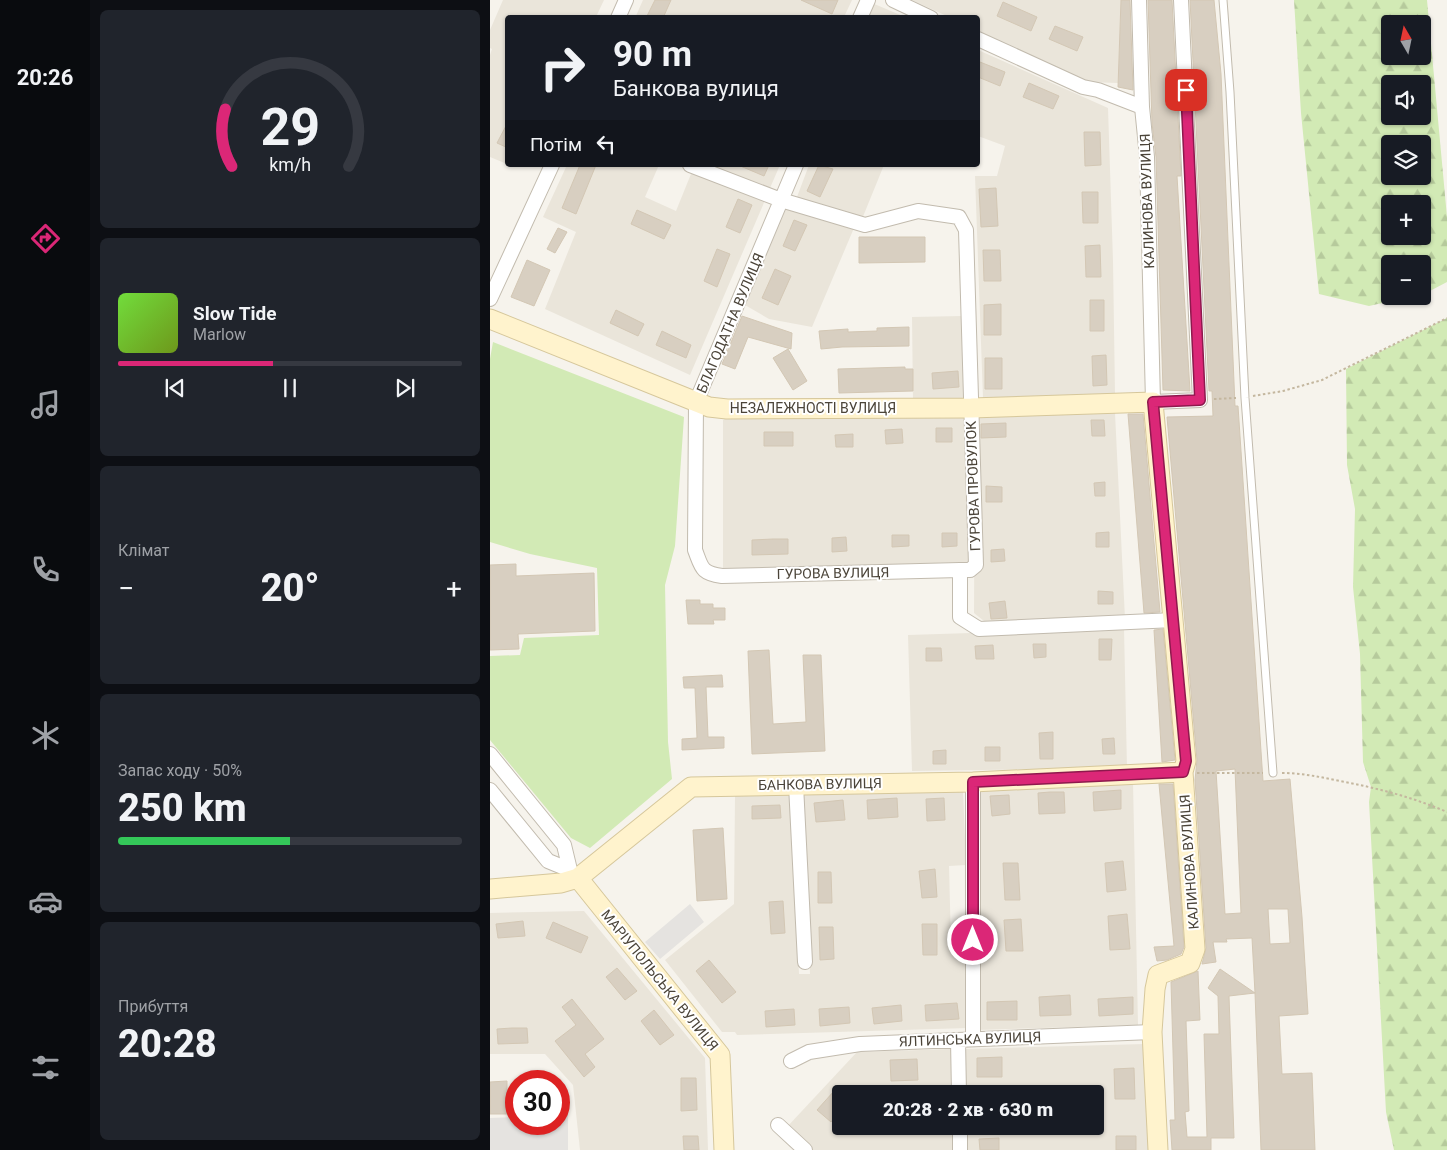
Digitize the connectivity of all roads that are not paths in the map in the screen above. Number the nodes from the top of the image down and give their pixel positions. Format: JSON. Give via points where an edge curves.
{"nodes":[{"id":1,"x":626,"y":0,"type":"edge"},
{"id":2,"x":868,"y":0,"type":"edge"},
{"id":3,"x":893,"y":0,"type":"edge"},
{"id":4,"x":1139,"y":0,"type":"edge"},
{"id":5,"x":1181,"y":0,"type":"edge"},
{"id":6,"x":1224,"y":0,"type":"edge"},
{"id":7,"x":619,"y":15,"type":"edge"},
{"id":8,"x":861,"y":15,"type":"edge"},
{"id":9,"x":925,"y":15,"type":"edge"},
{"id":10,"x":980,"y":40,"type":"edge"},
{"id":11,"x":1142,"y":107,"type":"junction"},
{"id":12,"x":551,"y":167,"type":"edge"},
{"id":13,"x":695,"y":167,"type":"edge"},
{"id":14,"x":795,"y":167,"type":"edge"},
{"id":15,"x":781,"y":200,"type":"junction"},
{"id":16,"x":490,"y":299,"type":"edge"},
{"id":17,"x":490,"y":320,"type":"edge"},
{"id":18,"x":696,"y":402,"type":"junction"},
{"id":19,"x":1153,"y":402,"type":"junction"},
{"id":20,"x":971,"y":408,"type":"junction"},
{"id":21,"x":960,"y":570,"type":"junction"},
{"id":22,"x":707,"y":574,"type":"joint"},
{"id":23,"x":1174,"y":620,"type":"junction"},
{"id":24,"x":490,"y":754,"type":"edge"},
{"id":25,"x":1183,"y":772,"type":"junction"},
{"id":26,"x":1273,"y":773,"type":"road end"},
{"id":27,"x":973,"y":782,"type":"junction"},
{"id":28,"x":796,"y":785,"type":"junction"},
{"id":29,"x":490,"y":790,"type":"edge"},
{"id":30,"x":574,"y":874,"type":"junction"},
{"id":31,"x":490,"y":889,"type":"edge"},
{"id":32,"x":805,"y":962,"type":"dead end"},
{"id":33,"x":1152,"y":1032,"type":"junction"},
{"id":34,"x":958,"y":1040,"type":"junction"},
{"id":35,"x":972,"y":1040,"type":"junction"},
{"id":36,"x":791,"y":1061,"type":"dead end"},
{"id":37,"x":959,"y":1085,"type":"edge"},
{"id":38,"x":778,"y":1125,"type":"dead end"},
{"id":39,"x":960,"y":1135,"type":"edge"},
{"id":40,"x":724,"y":1150,"type":"edge"},
{"id":41,"x":805,"y":1150,"type":"edge"},
{"id":42,"x":960,"y":1150,"type":"edge"},
{"id":43,"x":1158,"y":1150,"type":"edge"}],
"edges":[{"from":1,"to":7,"type":"street"},
{"from":2,"to":8,"type":"street"},
{"from":3,"to":9,"type":"street"},
{"from":4,"to":11,"type":"street","name":"КАЛИНОВА ВУЛИЦЯ"},
{"from":5,"to":19,"type":"street","via":[[1200,400]]},
{"from":6,"to":26,"type":"lane","via":[[1245,398]]},
{"from":10,"to":11,"type":"street","via":[[1083,87]]},
{"from":11,"to":19,"type":"street","name":"КАЛИНОВА ВУЛИЦЯ"},
{"from":12,"to":16,"type":"street"},
{"from":13,"to":15,"type":"street"},
{"from":14,"to":15,"type":"street","name":"БЛАГОДАТНА ВУЛИЦЯ"},
{"from":15,"to":18,"type":"street","name":"БЛАГОДАТНА ВУЛИЦЯ"},
{"from":15,"to":20,"type":"street","name":"ГУРОВА ПРОВУЛОК","via":[[865,225],[918,211],[959,217],[966,230]]},
{"from":17,"to":18,"type":"street","name":"НЕЗАЛЕЖНОСТІ ВУЛИЦЯ"},
{"from":18,"to":20,"type":"street","name":"НЕЗАЛЕЖНОСТІ ВУЛИЦЯ","via":[[727,409]]},
{"from":18,"to":22,"type":"street","name":"БЛАГОДАТНА ВУЛИЦЯ","via":[[696,550]]},
{"from":19,"to":20,"type":"street","name":"НЕЗАЛЕЖНОСТІ ВУЛИЦЯ"},
{"from":19,"to":23,"type":"street","name":"КАЛИНОВА ВУЛИЦЯ"},
{"from":20,"to":21,"type":"street","name":"ГУРОВА ПРОВУЛОК","via":[[976,565],[970,570]]},
{"from":21,"to":22,"type":"street","name":"ГУРОВА ВУЛИЦЯ"},
{"from":21,"to":23,"type":"street","name":"ГУРОВА ПРОВУЛОК","via":[[960,617],[979,629]]},
{"from":23,"to":25,"type":"street","name":"КАЛИНОВА ВУЛИЦЯ","via":[[1186,761]]},
{"from":24,"to":30,"type":"street","via":[[564,845]]},
{"from":25,"to":27,"type":"street","name":"БАНКОВА ВУЛИЦЯ"},
{"from":25,"to":33,"type":"street","name":"КАЛИНОВА ВУЛИЦЯ","via":[[1195,949],[1190,964],[1158,975],[1154,989]]},
{"from":27,"to":28,"type":"street","name":"БАНКОВА ВУЛИЦЯ"},
{"from":27,"to":35,"type":"street"},
{"from":28,"to":30,"type":"street","name":"БАНКОВА ВУЛИЦЯ","via":[[691,787]]},
{"from":28,"to":32,"type":"street"},
{"from":29,"to":30,"type":"street","via":[[548,862]]},
{"from":30,"to":31,"type":"street","name":"БАНКОВА ВУЛИЦЯ","via":[[561,883]]},
{"from":30,"to":40,"type":"street","name":"МАРІУПОЛЬСЬКА ВУЛИЦЯ","via":[[720,1055]]},
{"from":33,"to":35,"type":"street","name":"ЯЛТИНСЬКА ВУЛИЦЯ"},
{"from":33,"to":43,"type":"street","name":"КАЛИНОВА ВУЛИЦЯ"},
{"from":34,"to":35,"type":"street","name":"ЯЛТИНСЬКА ВУЛИЦЯ"},
{"from":34,"to":36,"type":"street","name":"ЯЛТИНСЬКА ВУЛИЦЯ","via":[[860,1044],[808,1052]]},
{"from":34,"to":37,"type":"street"},
{"from":38,"to":41,"type":"street"},
{"from":39,"to":42,"type":"street"}]}
